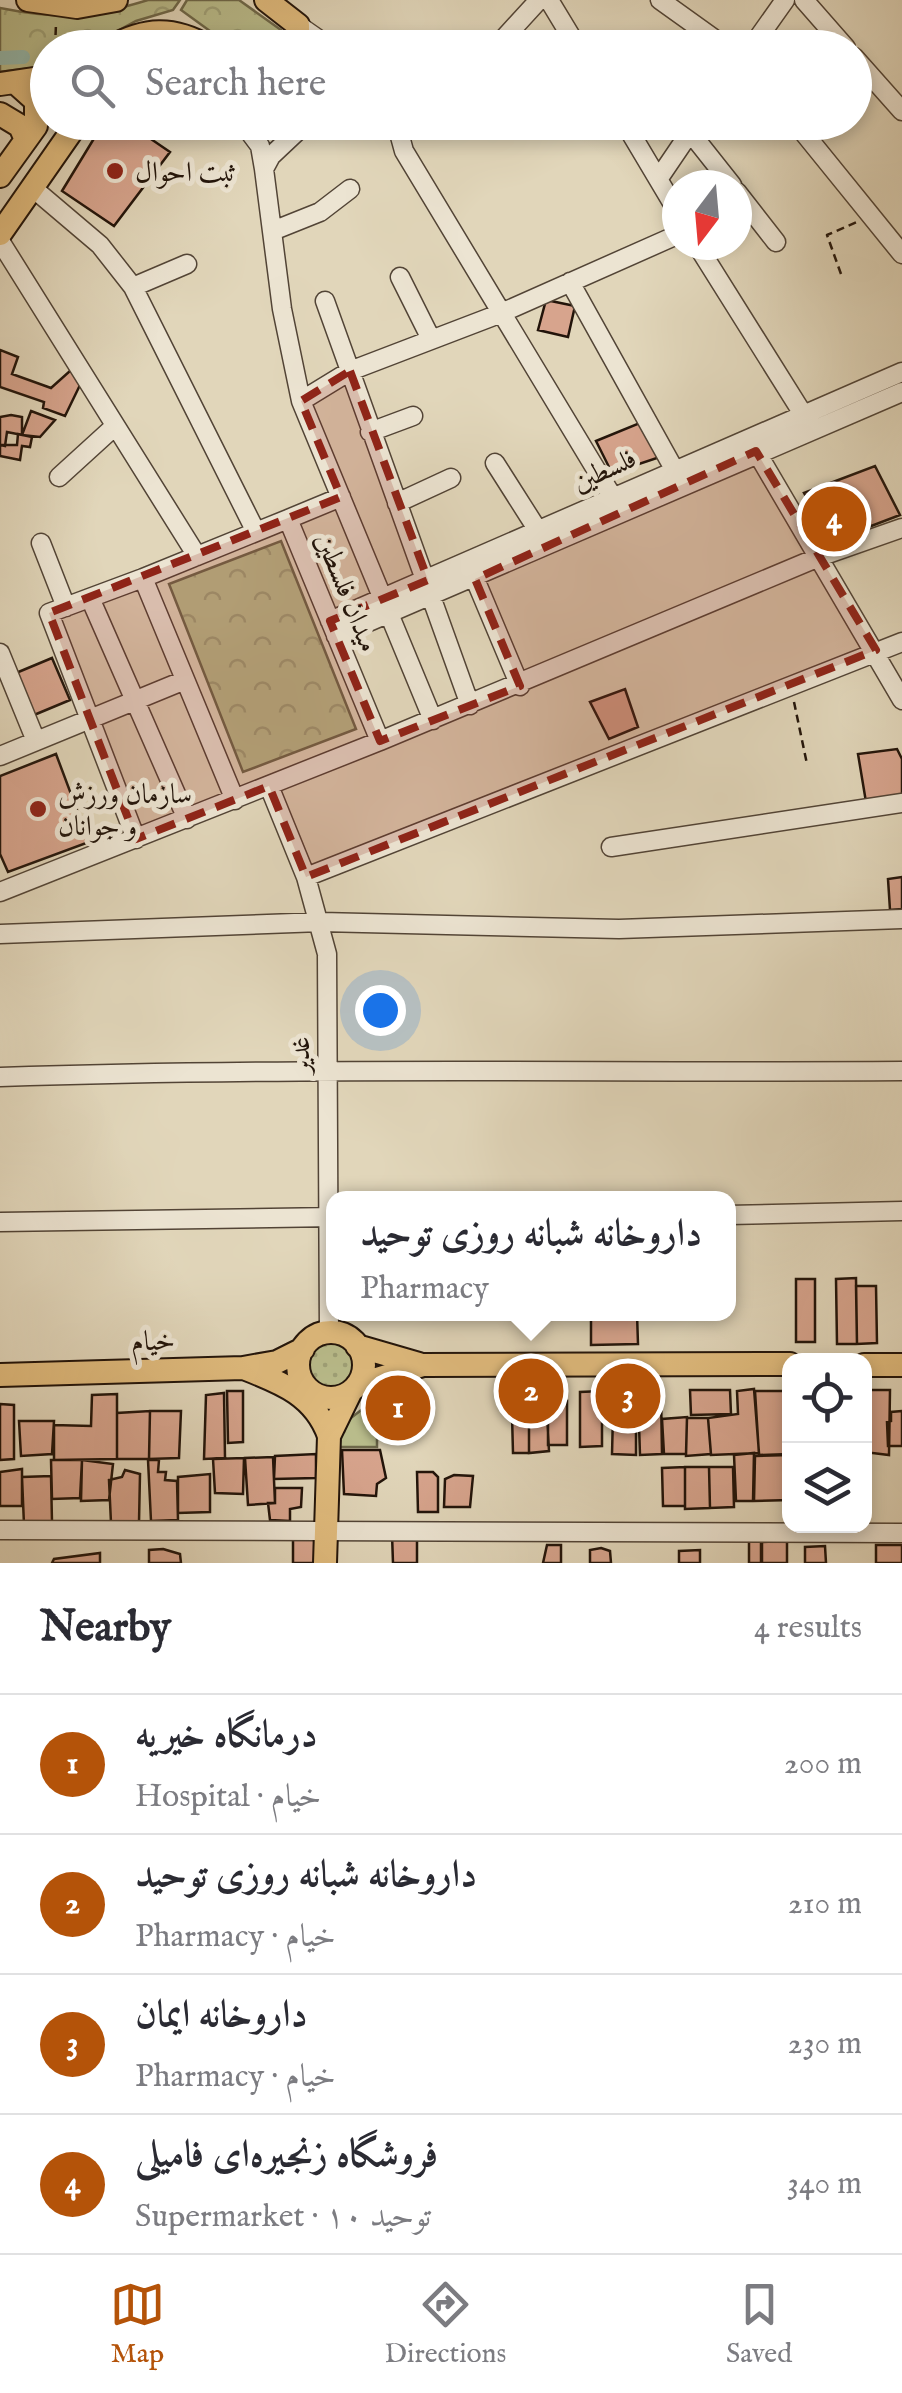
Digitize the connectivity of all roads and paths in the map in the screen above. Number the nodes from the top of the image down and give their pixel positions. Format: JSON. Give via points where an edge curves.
{"nodes":[{"id":1,"x":116,"y":0,"type":"edge"},
{"id":2,"x":266,"y":0,"type":"edge"},
{"id":3,"x":539,"y":0,"type":"edge"},
{"id":4,"x":549,"y":0,"type":"edge"},
{"id":5,"x":660,"y":0,"type":"edge"},
{"id":6,"x":785,"y":0,"type":"edge"},
{"id":7,"x":804,"y":0,"type":"edge"},
{"id":8,"x":46,"y":2,"type":"edge"},
{"id":9,"x":56,"y":30,"type":"edge"},
{"id":10,"x":293,"y":30,"type":"edge"},
{"id":11,"x":512,"y":30,"type":"edge"},
{"id":12,"x":567,"y":30,"type":"edge"},
{"id":13,"x":701,"y":30,"type":"edge"},
{"id":14,"x":764,"y":30,"type":"edge"},
{"id":15,"x":830,"y":30,"type":"edge"},
{"id":16,"x":872,"y":77,"type":"edge"},
{"id":17,"x":902,"y":111,"type":"edge"},
{"id":18,"x":0,"y":114,"type":"edge"},
{"id":19,"x":30,"y":131,"type":"edge"},
{"id":20,"x":26,"y":140,"type":"junction"},
{"id":21,"x":66,"y":140,"type":"edge"},
{"id":22,"x":256,"y":140,"type":"edge"},
{"id":23,"x":288,"y":140,"type":"edge"},
{"id":24,"x":401,"y":140,"type":"edge"},
{"id":25,"x":635,"y":140,"type":"edge"},
{"id":26,"x":685,"y":140,"type":"edge"},
{"id":27,"x":703,"y":140,"type":"edge"},
{"id":28,"x":810,"y":140,"type":"edge"},
{"id":29,"x":264,"y":169,"type":"junction"},
{"id":30,"x":722,"y":170,"type":"edge"},
{"id":31,"x":0,"y":176,"type":"edge"},
{"id":32,"x":659,"y":178,"type":"junction"},
{"id":33,"x":662,"y":184,"type":"edge"},
{"id":34,"x":34,"y":189,"type":"junction"},
{"id":35,"x":350,"y":189,"type":"dead end"},
{"id":36,"x":752,"y":211,"type":"edge"},
{"id":37,"x":872,"y":216,"type":"junction"},
{"id":38,"x":275,"y":230,"type":"junction"},
{"id":39,"x":0,"y":234,"type":"edge"},
{"id":40,"x":0,"y":241,"type":"edge"},
{"id":41,"x":662,"y":242,"type":"edge"},
{"id":42,"x":776,"y":242,"type":"dead end"},
{"id":43,"x":902,"y":254,"type":"edge"},
{"id":44,"x":706,"y":260,"type":"edge"},
{"id":45,"x":187,"y":264,"type":"dead end"},
{"id":46,"x":841,"y":274,"type":"dead end"},
{"id":47,"x":400,"y":277,"type":"dead end"},
{"id":48,"x":570,"y":282,"type":"junction"},
{"id":49,"x":133,"y":288,"type":"junction"},
{"id":50,"x":325,"y":301,"type":"dead end"},
{"id":51,"x":500,"y":314,"type":"junction"},
{"id":52,"x":430,"y":337,"type":"junction"},
{"id":53,"x":350,"y":372,"type":"junction"},
{"id":54,"x":902,"y":372,"type":"edge"},
{"id":55,"x":881,"y":380,"type":"junction"},
{"id":56,"x":895,"y":395,"type":"edge"},
{"id":57,"x":301,"y":401,"type":"junction"},
{"id":58,"x":803,"y":414,"type":"junction"},
{"id":59,"x":413,"y":416,"type":"dead end"},
{"id":60,"x":115,"y":426,"type":"junction"},
{"id":61,"x":370,"y":432,"type":"junction"},
{"id":62,"x":756,"y":451,"type":"junction"},
{"id":63,"x":495,"y":462,"type":"dead end"},
{"id":64,"x":674,"y":469,"type":"junction"},
{"id":65,"x":59,"y":477,"type":"dead end"},
{"id":66,"x":451,"y":478,"type":"dead end"},
{"id":67,"x":341,"y":496,"type":"junction"},
{"id":68,"x":612,"y":496,"type":"junction"},
{"id":69,"x":398,"y":503,"type":"junction"},
{"id":70,"x":288,"y":519,"type":"junction"},
{"id":71,"x":902,"y":528,"type":"edge"},
{"id":72,"x":537,"y":529,"type":"junction"},
{"id":73,"x":256,"y":532,"type":"junction"},
{"id":74,"x":42,"y":544,"type":"dead end"},
{"id":75,"x":197,"y":556,"type":"junction"},
{"id":76,"x":819,"y":556,"type":"junction"},
{"id":77,"x":143,"y":578,"type":"junction"},
{"id":78,"x":474,"y":579,"type":"junction"},
{"id":79,"x":431,"y":588,"type":"junction"},
{"id":80,"x":90,"y":598,"type":"junction"},
{"id":81,"x":387,"y":606,"type":"junction"},
{"id":82,"x":58,"y":610,"type":"junction"},
{"id":83,"x":333,"y":628,"type":"junction"},
{"id":84,"x":902,"y":642,"type":"edge"},
{"id":85,"x":876,"y":650,"type":"junction"},
{"id":86,"x":0,"y":653,"type":"edge"},
{"id":87,"x":186,"y":680,"type":"junction"},
{"id":88,"x":520,"y":686,"type":"junction"},
{"id":89,"x":791,"y":687,"type":"junction"},
{"id":90,"x":902,"y":700,"type":"edge"},
{"id":91,"x":133,"y":702,"type":"junction"},
{"id":92,"x":470,"y":705,"type":"junction"},
{"id":93,"x":87,"y":720,"type":"junction"},
{"id":94,"x":433,"y":720,"type":"junction"},
{"id":95,"x":36,"y":741,"type":"junction"},
{"id":96,"x":380,"y":741,"type":"junction"},
{"id":97,"x":0,"y":756,"type":"edge"},
{"id":98,"x":807,"y":764,"type":"dead end"},
{"id":99,"x":269,"y":786,"type":"junction"},
{"id":100,"x":235,"y":800,"type":"junction"},
{"id":101,"x":902,"y":803,"type":"edge"},
{"id":102,"x":187,"y":819,"type":"junction"},
{"id":103,"x":136,"y":839,"type":"junction"},
{"id":104,"x":611,"y":847,"type":"dead end"},
{"id":105,"x":306,"y":877,"type":"junction"},
{"id":106,"x":0,"y":892,"type":"edge"},
{"id":107,"x":902,"y":918,"type":"edge"},
{"id":108,"x":322,"y":922,"type":"junction"},
{"id":109,"x":0,"y":934,"type":"edge"},
{"id":110,"x":329,"y":1068,"type":"junction"},
{"id":111,"x":902,"y":1071,"type":"edge"},
{"id":112,"x":0,"y":1077,"type":"edge"},
{"id":113,"x":331,"y":1191,"type":"edge"},
{"id":114,"x":902,"y":1211,"type":"edge"},
{"id":115,"x":736,"y":1215,"type":"edge"},
{"id":116,"x":326,"y":1217,"type":"edge"},
{"id":117,"x":0,"y":1222,"type":"edge"},
{"id":118,"x":329,"y":1321,"type":"edge"},
{"id":119,"x":329,"y":1332,"type":"junction"},
{"id":120,"x":358,"y":1346,"type":"junction"},
{"id":121,"x":303,"y":1348,"type":"junction"},
{"id":122,"x":782,"y":1364,"type":"edge"},
{"id":123,"x":423,"y":1365,"type":"junction"},
{"id":124,"x":872,"y":1365,"type":"edge"},
{"id":125,"x":902,"y":1366,"type":"edge"},
{"id":126,"x":242,"y":1368,"type":"junction"},
{"id":127,"x":0,"y":1375,"type":"edge"},
{"id":128,"x":354,"y":1389,"type":"junction"},
{"id":129,"x":329,"y":1436,"type":"junction"},
{"id":130,"x":325,"y":1528,"type":"junction"},
{"id":131,"x":0,"y":1530,"type":"edge"},
{"id":132,"x":902,"y":1533,"type":"edge"},
{"id":133,"x":325,"y":1563,"type":"edge"}],
"edges":[{"from":1,"to":8,"type":"main road","via":[[78,7]]},
{"from":2,"to":10,"type":"main road"},
{"from":3,"to":11,"type":"street"},
{"from":4,"to":12,"type":"street"},
{"from":5,"to":13,"type":"street"},
{"from":6,"to":14,"type":"street"},
{"from":7,"to":15,"type":"street"},
{"from":8,"to":9,"type":"path","via":[[56,13]]},
{"from":16,"to":17,"type":"street"},
{"from":18,"to":20,"type":"main road","via":[[20,126]]},
{"from":19,"to":20,"type":"main road"},
{"from":20,"to":31,"type":"main road"},
{"from":21,"to":34,"type":"main road"},
{"from":22,"to":29,"type":"street"},
{"from":23,"to":29,"type":"street"},
{"from":24,"to":51,"type":"street"},
{"from":25,"to":32,"type":"street"},
{"from":26,"to":32,"type":"street"},
{"from":27,"to":30,"type":"street"},
{"from":28,"to":37,"type":"street"},
{"from":29,"to":38,"type":"street"},
{"from":32,"to":33,"type":"street"},
{"from":34,"to":39,"type":"main road"},
{"from":34,"to":49,"type":"street","via":[[100,245]]},
{"from":35,"to":38,"type":"street","via":[[320,212]]},
{"from":36,"to":42,"type":"street"},
{"from":37,"to":43,"type":"street"},
{"from":37,"to":46,"type":"path","via":[[827,235]]},
{"from":38,"to":57,"type":"street","via":[[282,310]]},
{"from":40,"to":60,"type":"street"},
{"from":41,"to":48,"type":"street"},
{"from":44,"to":58,"type":"street"},
{"from":45,"to":49,"type":"street"},
{"from":47,"to":52,"type":"street"},
{"from":48,"to":51,"type":"street"},
{"from":48,"to":64,"type":"street"},
{"from":49,"to":73,"type":"street"},
{"from":50,"to":53,"type":"street"},
{"from":51,"to":52,"type":"street"},
{"from":51,"to":68,"type":"street"},
{"from":52,"to":53,"type":"street"},
{"from":53,"to":57,"type":"street"},
{"from":53,"to":61,"type":"street"},
{"from":54,"to":55,"type":"street","name":"فلسطین"},
{"from":55,"to":56,"type":"street"},
{"from":55,"to":58,"type":"street","name":"فلسطین"},
{"from":56,"to":62,"type":"street","name":"فلسطین"},
{"from":57,"to":67,"type":"street"},
{"from":58,"to":64,"type":"street","name":"فلسطین"},
{"from":59,"to":61,"type":"street"},
{"from":60,"to":65,"type":"street"},
{"from":60,"to":75,"type":"street"},
{"from":61,"to":69,"type":"street"},
{"from":62,"to":76,"type":"street"},
{"from":62,"to":78,"type":"street","name":"فلسطین"},
{"from":63,"to":72,"type":"street"},
{"from":64,"to":68,"type":"street","name":"فلسطین"},
{"from":66,"to":69,"type":"street"},
{"from":67,"to":70,"type":"street"},
{"from":67,"to":81,"type":"street"},
{"from":68,"to":72,"type":"street","name":"فلسطین"},
{"from":69,"to":79,"type":"street"},
{"from":70,"to":73,"type":"street","name":"میدان فلسطین"},
{"from":70,"to":83,"type":"street","name":"میدان فلسطین"},
{"from":71,"to":76,"type":"street"},
{"from":72,"to":79,"type":"street","name":"فلسطین"},
{"from":73,"to":75,"type":"street","name":"میدان فلسطین"},
{"from":74,"to":82,"type":"street"},
{"from":75,"to":77,"type":"street","name":"میدان فلسطین"},
{"from":76,"to":85,"type":"street"},
{"from":76,"to":88,"type":"street"},
{"from":77,"to":80,"type":"street","name":"میدان فلسطین"},
{"from":77,"to":87,"type":"street"},
{"from":78,"to":79,"type":"street","name":"فلسطین"},
{"from":78,"to":88,"type":"street"},
{"from":79,"to":81,"type":"street","name":"فلسطین"},
{"from":79,"to":92,"type":"street"},
{"from":80,"to":82,"type":"street","name":"میدان فلسطین"},
{"from":80,"to":91,"type":"street"},
{"from":81,"to":83,"type":"street","name":"فلسطین"},
{"from":81,"to":94,"type":"street"},
{"from":82,"to":93,"type":"street"},
{"from":83,"to":96,"type":"street","name":"میدان فلسطین"},
{"from":84,"to":85,"type":"street"},
{"from":85,"to":89,"type":"street"},
{"from":85,"to":90,"type":"street"},
{"from":86,"to":95,"type":"street"},
{"from":87,"to":91,"type":"street"},
{"from":87,"to":100,"type":"street"},
{"from":88,"to":92,"type":"street"},
{"from":89,"to":98,"type":"path"},
{"from":89,"to":105,"type":"street"},
{"from":91,"to":93,"type":"street"},
{"from":91,"to":102,"type":"street"},
{"from":92,"to":94,"type":"street"},
{"from":93,"to":95,"type":"street"},
{"from":93,"to":103,"type":"street"},
{"from":94,"to":96,"type":"street"},
{"from":95,"to":97,"type":"street"},
{"from":96,"to":99,"type":"street"},
{"from":99,"to":100,"type":"street"},
{"from":99,"to":105,"type":"street","name":"غدیر"},
{"from":100,"to":102,"type":"street"},
{"from":101,"to":104,"type":"street"},
{"from":102,"to":103,"type":"street"},
{"from":103,"to":106,"type":"street"},
{"from":105,"to":108,"type":"street","name":"غدیر"},
{"from":107,"to":108,"type":"street","via":[[619,929]]},
{"from":108,"to":109,"type":"street"},
{"from":108,"to":110,"type":"street","name":"غدیر"},
{"from":110,"to":111,"type":"street"},
{"from":110,"to":112,"type":"street"},
{"from":110,"to":113,"type":"street","name":"غدیر"},
{"from":114,"to":115,"type":"street"},
{"from":116,"to":117,"type":"street"},
{"from":118,"to":119,"type":"street","name":"غدیر"},
{"from":119,"to":120,"type":"main road"},
{"from":119,"to":121,"type":"main road"},
{"from":120,"to":123,"type":"main road"},
{"from":120,"to":128,"type":"main road","via":[[364,1366]]},
{"from":121,"to":126,"type":"main road","name":"خیام","via":[[290,1358]]},
{"from":121,"to":128,"type":"main road","via":[[299,1369],[309,1389],[329,1398]]},
{"from":122,"to":123,"type":"main road"},
{"from":123,"to":128,"type":"main road"},
{"from":124,"to":125,"type":"main road"},
{"from":126,"to":127,"type":"main road","name":"خیام"},
{"from":126,"to":129,"type":"main road","via":[[308,1401]]},
{"from":128,"to":129,"type":"main road"},
{"from":129,"to":130,"type":"main road"},
{"from":130,"to":131,"type":"street"},
{"from":130,"to":132,"type":"street"},
{"from":130,"to":133,"type":"main road"}]}
